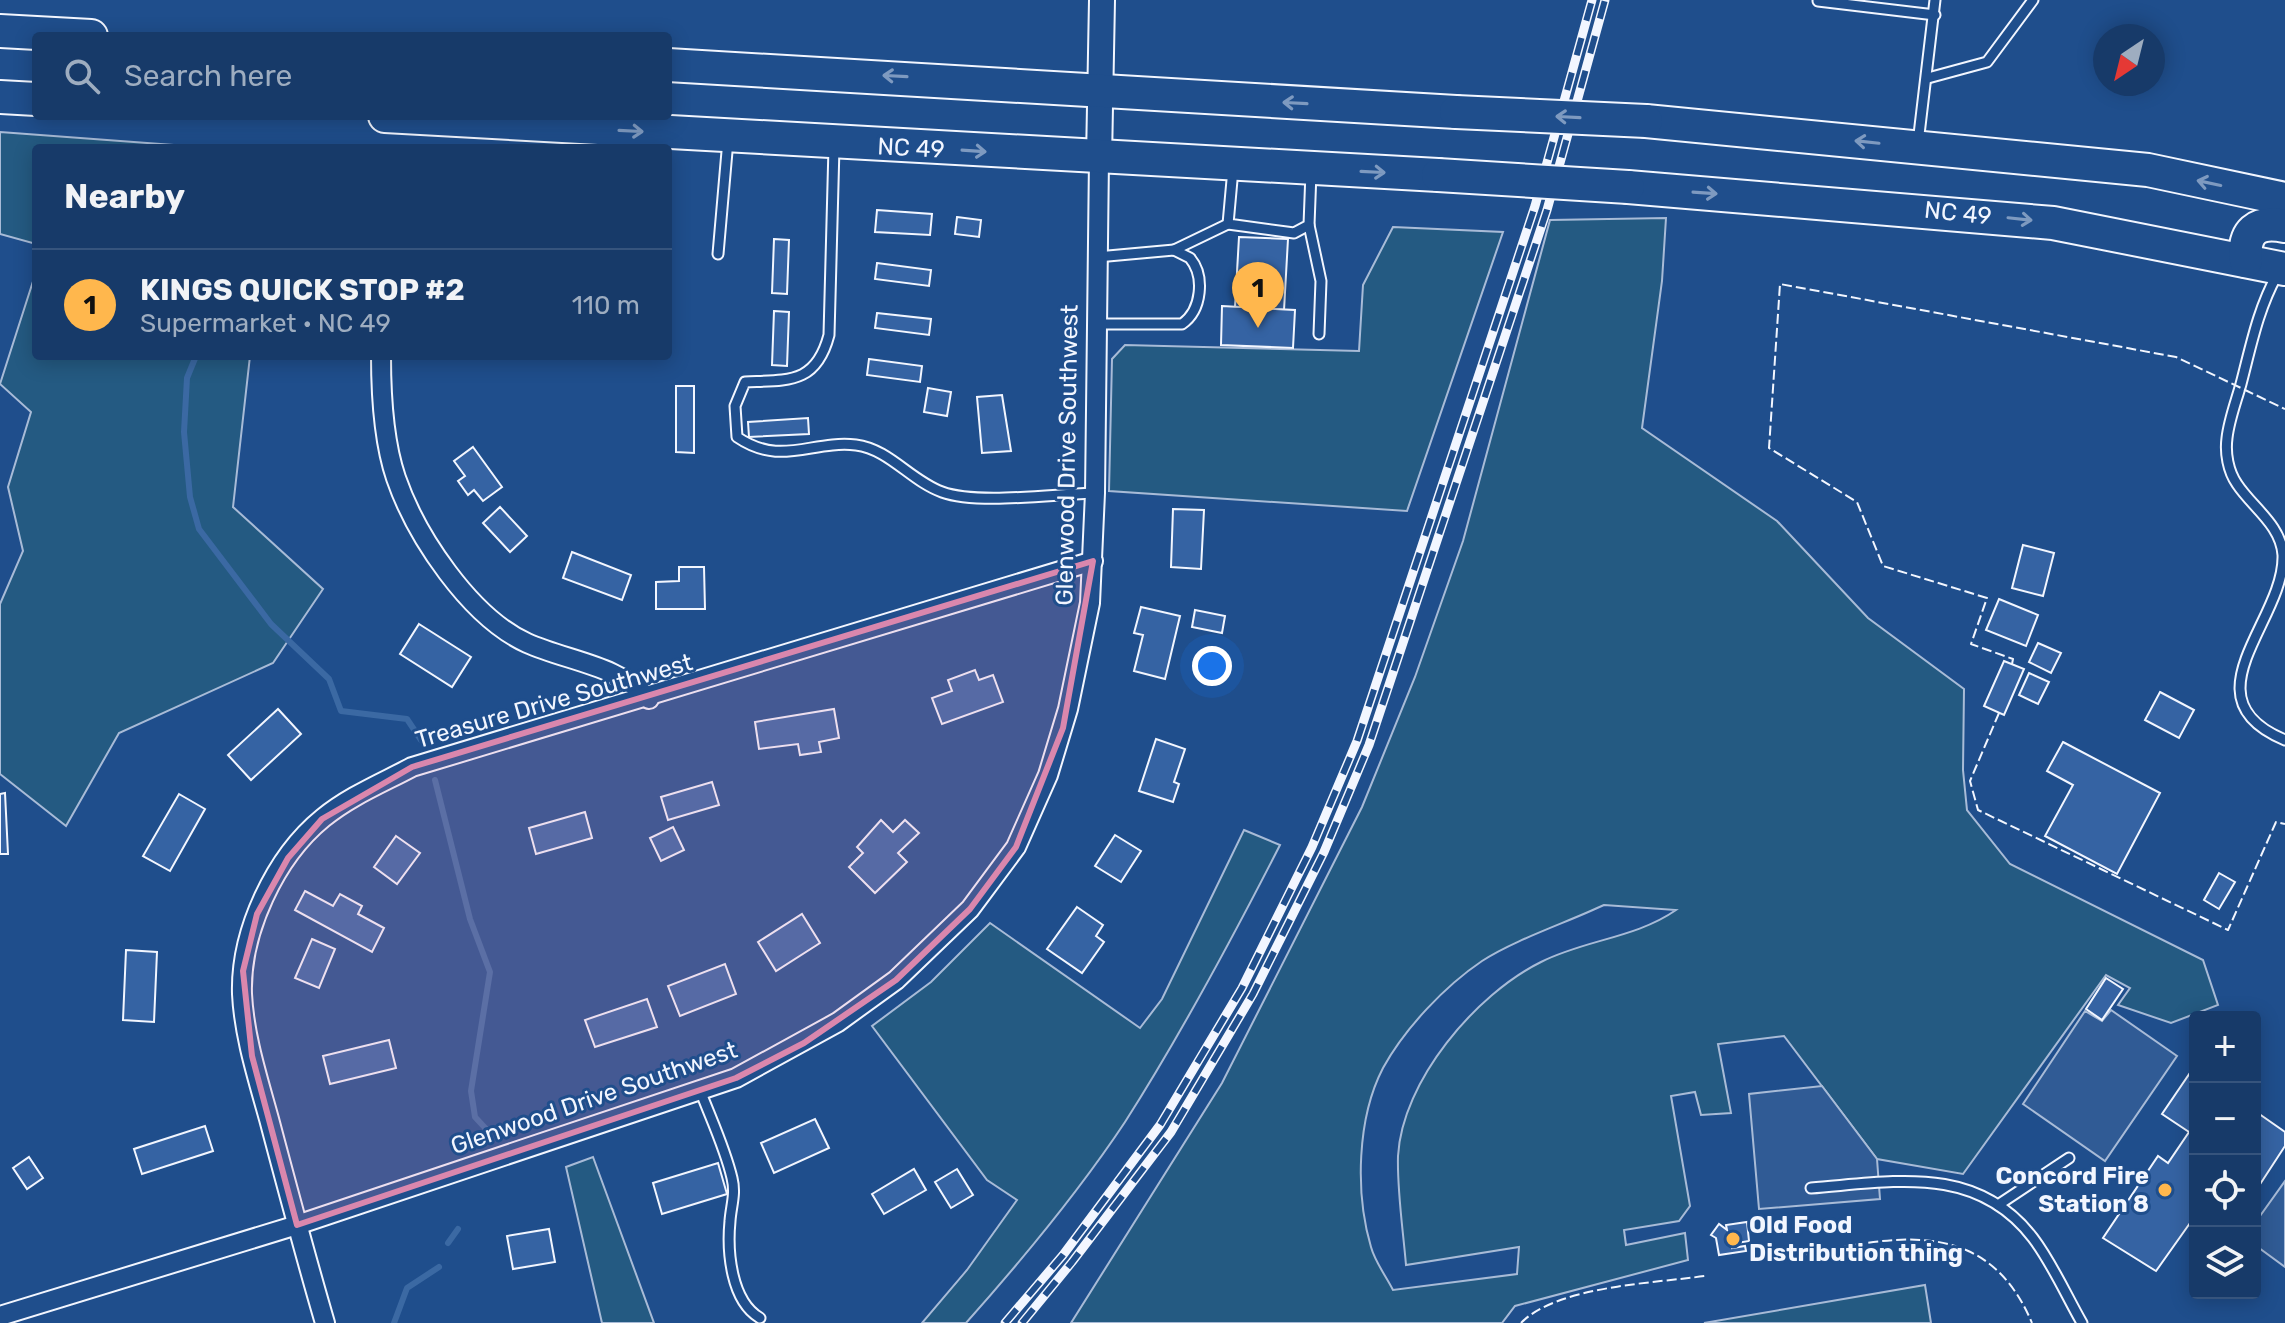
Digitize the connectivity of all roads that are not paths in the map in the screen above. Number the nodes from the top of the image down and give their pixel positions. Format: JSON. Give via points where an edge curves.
{"nodes":[{"id":1,"x":1102,"y":0,"type":"edge"},
{"id":2,"x":1935,"y":0,"type":"edge"},
{"id":3,"x":2033,"y":0,"type":"edge"},
{"id":4,"x":1818,"y":1,"type":"edge"},
{"id":5,"x":1935,"y":15,"type":"junction"},
{"id":6,"x":0,"y":31,"type":"edge"},
{"id":7,"x":32,"y":33,"type":"edge"},
{"id":8,"x":672,"y":65,"type":"edge"},
{"id":9,"x":1928,"y":78,"type":"junction"},
{"id":10,"x":1100,"y":92,"type":"junction"},
{"id":11,"x":0,"y":97,"type":"edge"},
{"id":12,"x":32,"y":99,"type":"edge"},
{"id":13,"x":451,"y":120,"type":"edge"},
{"id":14,"x":729,"y":137,"type":"junction"},
{"id":15,"x":835,"y":143,"type":"junction"},
{"id":16,"x":1917,"y":147,"type":"junction"},
{"id":17,"x":1099,"y":159,"type":"junction"},
{"id":18,"x":1233,"y":165,"type":"junction"},
{"id":19,"x":1312,"y":169,"type":"junction"},
{"id":20,"x":2285,"y":199,"type":"edge"},
{"id":21,"x":1228,"y":224,"type":"junction"},
{"id":22,"x":1309,"y":225,"type":"junction"},
{"id":23,"x":2285,"y":226,"type":"edge"},
{"id":24,"x":1174,"y":250,"type":"junction"},
{"id":25,"x":718,"y":254,"type":"dead end"},
{"id":26,"x":1095,"y":257,"type":"junction"},
{"id":27,"x":2246,"y":261,"type":"junction"},
{"id":28,"x":2283,"y":269,"type":"edge"},
{"id":29,"x":1095,"y":324,"type":"junction"},
{"id":30,"x":1319,"y":334,"type":"dead end"},
{"id":31,"x":381,"y":360,"type":"edge"},
{"id":32,"x":1095,"y":493,"type":"junction"},
{"id":33,"x":1093,"y":561,"type":"junction"},
{"id":34,"x":649,"y":699,"type":"junction"},
{"id":35,"x":2285,"y":740,"type":"edge"},
{"id":36,"x":700,"y":1090,"type":"junction"},
{"id":37,"x":2069,"y":1158,"type":"dead end"},
{"id":38,"x":1811,"y":1188,"type":"dead end"},
{"id":39,"x":1998,"y":1205,"type":"junction"},
{"id":40,"x":297,"y":1225,"type":"junction"},
{"id":41,"x":0,"y":1316,"type":"edge"},
{"id":42,"x":760,"y":1318,"type":"dead end"},
{"id":43,"x":325,"y":1323,"type":"edge"},
{"id":44,"x":2082,"y":1323,"type":"edge"}],
"edges":[{"from":1,"to":10,"type":"street"},
{"from":2,"to":5,"type":"lane"},
{"from":3,"to":9,"type":"lane","via":[[1987,62]]},
{"from":4,"to":5,"type":"lane"},
{"from":5,"to":9,"type":"lane"},
{"from":6,"to":7,"type":"highway"},
{"from":10,"to":8,"type":"highway","one_way":true},
{"from":9,"to":16,"type":"lane"},
{"from":16,"to":10,"type":"highway","one_way":true,"bridge":true,"via":[[1646,121]]},
{"from":10,"to":17,"type":"street"},
{"from":11,"to":12,"type":"highway"},
{"from":13,"to":14,"type":"highway","name":"NC 49","number":"NC 49","one_way":true},
{"from":14,"to":15,"type":"highway","name":"NC 49","number":"NC 49"},
{"from":14,"to":25,"type":"lane"},
{"from":15,"to":17,"type":"highway","name":"NC 49","number":"NC 49","one_way":true},
{"from":15,"to":32,"type":"lane","via":[[829,335],[823,356],[810,372],[791,380],[745,382],[735,406],[737,437],[781,453],[852,444],[869,447],[928,485],[958,496]]},
{"from":20,"to":16,"type":"highway","one_way":true,"via":[[2148,170]]},
{"from":17,"to":18,"type":"highway","name":"NC 49","number":"NC 49"},
{"from":17,"to":26,"type":"street","name":"Glenwood Drive Southwest"},
{"from":18,"to":19,"type":"highway","name":"NC 49","number":"NC 49"},
{"from":18,"to":21,"type":"lane"},
{"from":19,"to":22,"type":"lane"},
{"from":19,"to":27,"type":"highway","name":"NC 49","number":"NC 49","one_way":true,"bridge":true,"via":[[1628,187],[2053,223]]},
{"from":21,"to":22,"type":"lane","via":[[1294,233]]},
{"from":21,"to":24,"type":"lane"},
{"from":22,"to":30,"type":"lane","via":[[1321,281]]},
{"from":23,"to":27,"type":"highway","via":[[2270,222],[2255,227],[2245,247]]},
{"from":24,"to":26,"type":"lane"},
{"from":24,"to":29,"type":"lane","via":[[1190,258],[1200,278],[1187,320],[1172,326]]},
{"from":26,"to":29,"type":"street","name":"Glenwood Drive Southwest"},
{"from":27,"to":28,"type":"highway","name":"NC 49","number":"NC 49"},
{"from":28,"to":35,"type":"lane","via":[[2261,303],[2226,439],[2228,465],[2237,485],[2259,507],[2283,555],[2239,693],[2254,722]]},
{"from":29,"to":32,"type":"street","name":"Glenwood Drive Southwest"},
{"from":31,"to":34,"type":"street","via":[[385,428],[396,478],[457,585],[516,638],[626,679]]},
{"from":32,"to":33,"type":"street","name":"Glenwood Drive Southwest"},
{"from":33,"to":34,"type":"street","name":"Treasure Drive Southwest"},
{"from":33,"to":36,"type":"street","name":"Glenwood Drive Southwest","via":[[1078,665],[1048,775],[1016,847],[970,909],[896,980],[838,1022],[736,1078]]},
{"from":34,"to":40,"type":"street","name":"Treasure Drive Southwest","via":[[412,767],[340,806],[306,834],[288,858],[248,938],[242,996],[252,1056]]},
{"from":36,"to":40,"type":"street","name":"Glenwood Drive Southwest"},
{"from":36,"to":42,"type":"lane","via":[[732,1178],[733,1273],[746,1304]]},
{"from":37,"to":39,"type":"lane"},
{"from":38,"to":39,"type":"lane","via":[[1925,1179],[1960,1186]]},
{"from":39,"to":44,"type":"lane","via":[[2032,1237]]},
{"from":40,"to":41,"type":"street","name":"Glenwood Drive Southwest"},
{"from":40,"to":43,"type":"street","name":"Treasure Drive Southwest"}]}
